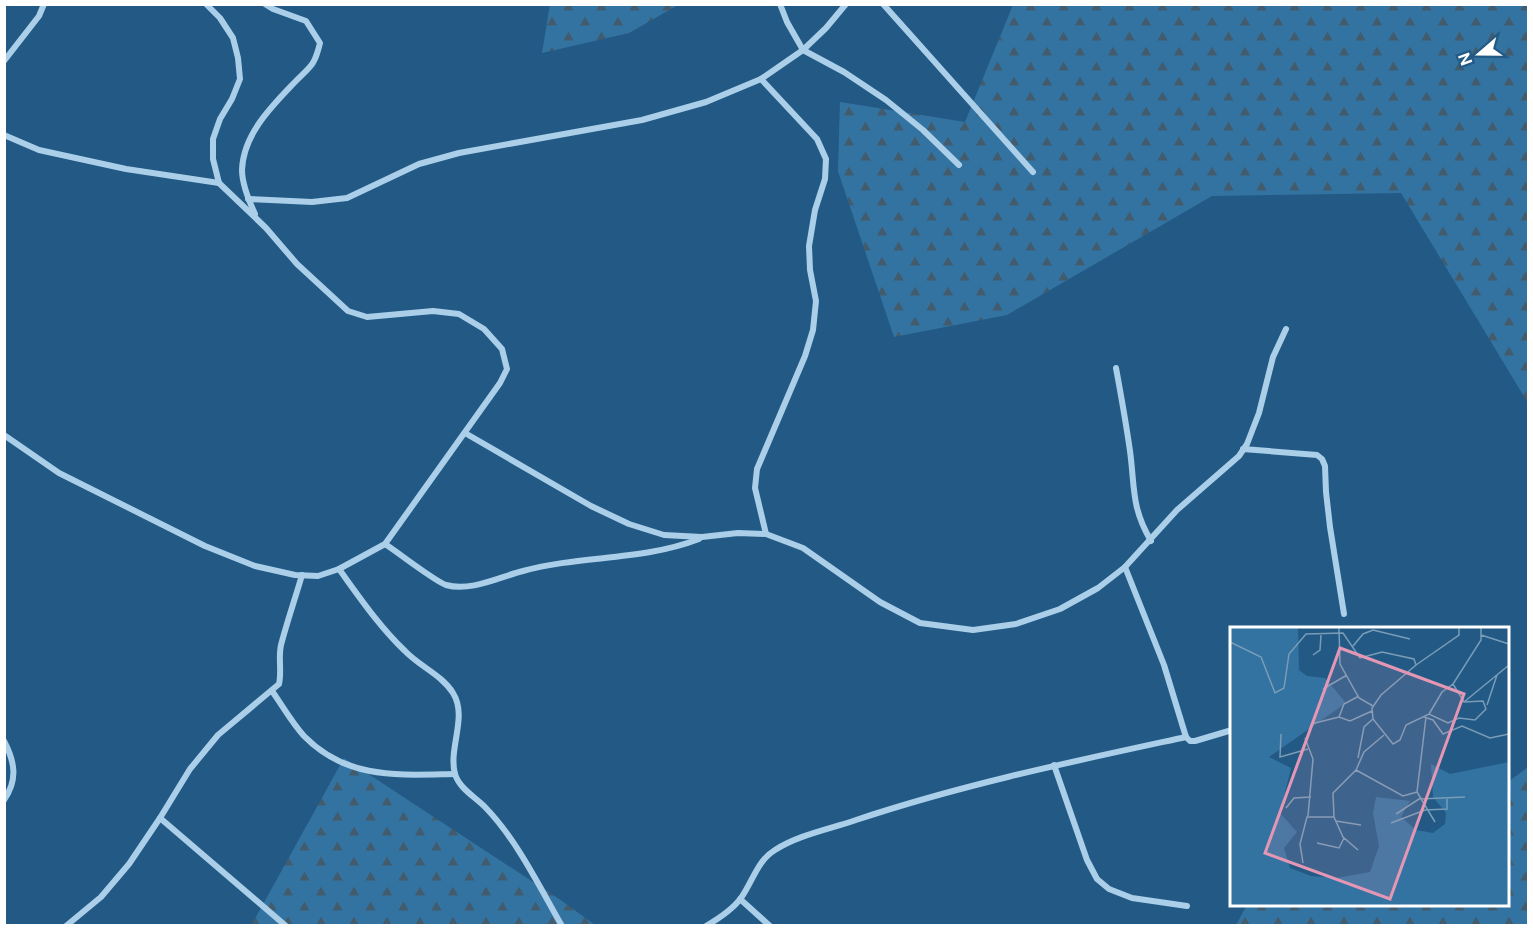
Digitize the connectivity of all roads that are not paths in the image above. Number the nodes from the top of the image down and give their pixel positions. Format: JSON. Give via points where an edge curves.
{"nodes":[{"id":1,"x":44,"y":4,"type":"edge"},
{"id":2,"x":206,"y":4,"type":"edge"},
{"id":3,"x":266,"y":4,"type":"edge"},
{"id":4,"x":780,"y":4,"type":"edge"},
{"id":5,"x":846,"y":4,"type":"edge"},
{"id":6,"x":883,"y":4,"type":"edge"},
{"id":7,"x":803,"y":50,"type":"junction"},
{"id":8,"x":4,"y":61,"type":"edge"},
{"id":9,"x":761,"y":79,"type":"junction"},
{"id":10,"x":4,"y":135,"type":"edge"},
{"id":11,"x":959,"y":165,"type":"dead end"},
{"id":12,"x":1033,"y":172,"type":"dead end"},
{"id":13,"x":219,"y":183,"type":"junction"},
{"id":14,"x":248,"y":199,"type":"junction"},
{"id":15,"x":256,"y":218,"type":"junction"},
{"id":16,"x":1286,"y":329,"type":"dead end"},
{"id":17,"x":1116,"y":368,"type":"dead end"},
{"id":18,"x":465,"y":433,"type":"junction"},
{"id":19,"x":4,"y":435,"type":"edge"},
{"id":20,"x":1243,"y":449,"type":"junction"},
{"id":21,"x":766,"y":534,"type":"junction"},
{"id":22,"x":702,"y":537,"type":"junction"},
{"id":23,"x":1151,"y":541,"type":"junction"},
{"id":24,"x":385,"y":544,"type":"junction"},
{"id":25,"x":1125,"y":567,"type":"junction"},
{"id":26,"x":339,"y":569,"type":"junction"},
{"id":27,"x":302,"y":575,"type":"junction"},
{"id":28,"x":1344,"y":614,"type":"dead end"},
{"id":29,"x":272,"y":691,"type":"junction"},
{"id":30,"x":1230,"y":731,"type":"edge"},
{"id":31,"x":1186,"y":737,"type":"junction"},
{"id":32,"x":4,"y":741,"type":"edge"},
{"id":33,"x":1054,"y":765,"type":"junction"},
{"id":34,"x":455,"y":774,"type":"junction"},
{"id":35,"x":4,"y":800,"type":"edge"},
{"id":36,"x":160,"y":818,"type":"junction"},
{"id":37,"x":740,"y":899,"type":"junction"},
{"id":38,"x":1187,"y":906,"type":"dead end"},
{"id":39,"x":66,"y":926,"type":"edge"},
{"id":40,"x":286,"y":926,"type":"edge"},
{"id":41,"x":562,"y":926,"type":"edge"},
{"id":42,"x":706,"y":926,"type":"edge"},
{"id":43,"x":770,"y":926,"type":"edge"}],
"edges":[{"from":1,"to":8,"type":"street"},
{"from":2,"to":13,"type":"street","via":[[233,38],[240,79],[213,139]]},
{"from":3,"to":14,"type":"street","via":[[306,21],[320,43],[315,63],[264,116],[248,145],[242,170]]},
{"from":4,"to":7,"type":"street"},
{"from":5,"to":7,"type":"street"},
{"from":6,"to":12,"type":"street"},
{"from":7,"to":9,"type":"street"},
{"from":7,"to":11,"type":"street","via":[[886,100]]},
{"from":9,"to":14,"type":"street","via":[[706,102],[642,120],[459,153],[419,164],[346,198],[312,202]]},
{"from":9,"to":21,"type":"street","via":[[817,139],[826,159],[809,246],[816,302],[813,330],[757,469],[755,488]]},
{"from":10,"to":13,"type":"street","via":[[39,150]]},
{"from":13,"to":15,"type":"street"},
{"from":14,"to":15,"type":"street"},
{"from":15,"to":18,"type":"street","via":[[297,264],[348,311],[367,317],[433,311],[459,314],[484,329],[502,349],[507,369]]},
{"from":16,"to":20,"type":"street"},
{"from":17,"to":23,"type":"street","via":[[1135,506]]},
{"from":18,"to":22,"type":"street","via":[[629,524],[664,535]]},
{"from":18,"to":24,"type":"street"},
{"from":19,"to":27,"type":"street","via":[[59,473],[205,546],[255,566]]},
{"from":20,"to":23,"type":"street","via":[[1161,526]]},
{"from":20,"to":28,"type":"street","via":[[1317,455],[1322,459]]},
{"from":21,"to":22,"type":"street"},
{"from":21,"to":25,"type":"street","via":[[803,549],[880,602],[920,623],[973,630],[1016,624],[1059,609],[1098,588]]},
{"from":22,"to":24,"type":"street","via":[[650,554],[570,561],[460,587],[445,584]]},
{"from":23,"to":25,"type":"street"},
{"from":24,"to":26,"type":"street"},
{"from":25,"to":31,"type":"street","via":[[1164,665]]},
{"from":26,"to":27,"type":"street","via":[[318,576]]},
{"from":26,"to":34,"type":"street","via":[[378,624],[453,693],[459,707],[453,754]]},
{"from":27,"to":29,"type":"street","via":[[281,647],[279,684]]},
{"from":29,"to":34,"type":"street","via":[[303,735],[324,754],[355,769],[389,775]]},
{"from":29,"to":36,"type":"street","via":[[218,735],[190,769]]},
{"from":30,"to":31,"type":"street","via":[[1195,741]]},
{"from":31,"to":33,"type":"street"},
{"from":32,"to":35,"type":"street","via":[[15,776]]},
{"from":33,"to":37,"type":"street","via":[[792,841],[760,862]]},
{"from":33,"to":38,"type":"street","via":[[1097,879],[1132,898]]},
{"from":34,"to":41,"type":"street","via":[[462,788],[495,817]]},
{"from":36,"to":39,"type":"street","via":[[101,897]]},
{"from":36,"to":40,"type":"street"},
{"from":37,"to":42,"type":"street"},
{"from":37,"to":43,"type":"street"}]}
